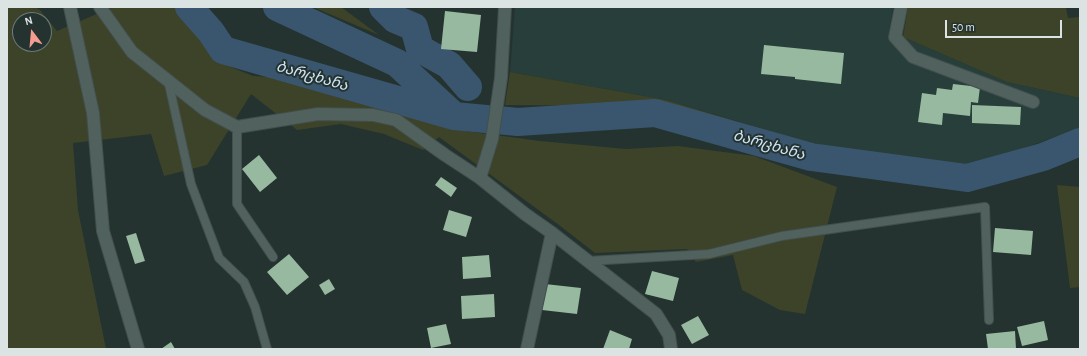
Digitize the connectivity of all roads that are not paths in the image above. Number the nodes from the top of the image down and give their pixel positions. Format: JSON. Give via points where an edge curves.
{"nodes":[{"id":1,"x":70,"y":7,"type":"edge"},
{"id":2,"x":100,"y":7,"type":"edge"},
{"id":3,"x":505,"y":7,"type":"edge"},
{"id":4,"x":901,"y":7,"type":"edge"},
{"id":5,"x":167,"y":80,"type":"junction"},
{"id":6,"x":1033,"y":102,"type":"dead end"},
{"id":7,"x":237,"y":127,"type":"junction"},
{"id":8,"x":480,"y":178,"type":"junction"},
{"id":9,"x":552,"y":233,"type":"junction"},
{"id":10,"x":273,"y":257,"type":"dead end"},
{"id":11,"x":588,"y":261,"type":"junction"},
{"id":12,"x":989,"y":320,"type":"dead end"},
{"id":13,"x":138,"y":349,"type":"edge"},
{"id":14,"x":268,"y":349,"type":"edge"},
{"id":15,"x":527,"y":349,"type":"edge"},
{"id":16,"x":671,"y":349,"type":"edge"}],
"edges":[{"from":1,"to":13,"type":"street","via":[[93,113],[103,231]]},
{"from":2,"to":5,"type":"street","via":[[132,52]]},
{"from":3,"to":8,"type":"street","via":[[492,139]]},
{"from":4,"to":6,"type":"street","via":[[895,36],[913,57]]},
{"from":5,"to":7,"type":"street","via":[[205,110]]},
{"from":5,"to":14,"type":"lane","via":[[191,184],[219,258],[244,282],[256,307]]},
{"from":7,"to":8,"type":"street","via":[[318,114],[373,115],[396,120]]},
{"from":7,"to":10,"type":"lane","via":[[237,204]]},
{"from":8,"to":9,"type":"street"},
{"from":9,"to":11,"type":"street"},
{"from":9,"to":15,"type":"street"},
{"from":11,"to":12,"type":"lane","via":[[709,254],[782,236],[985,206]]},
{"from":11,"to":16,"type":"street","via":[[656,314],[669,335]]}]}
